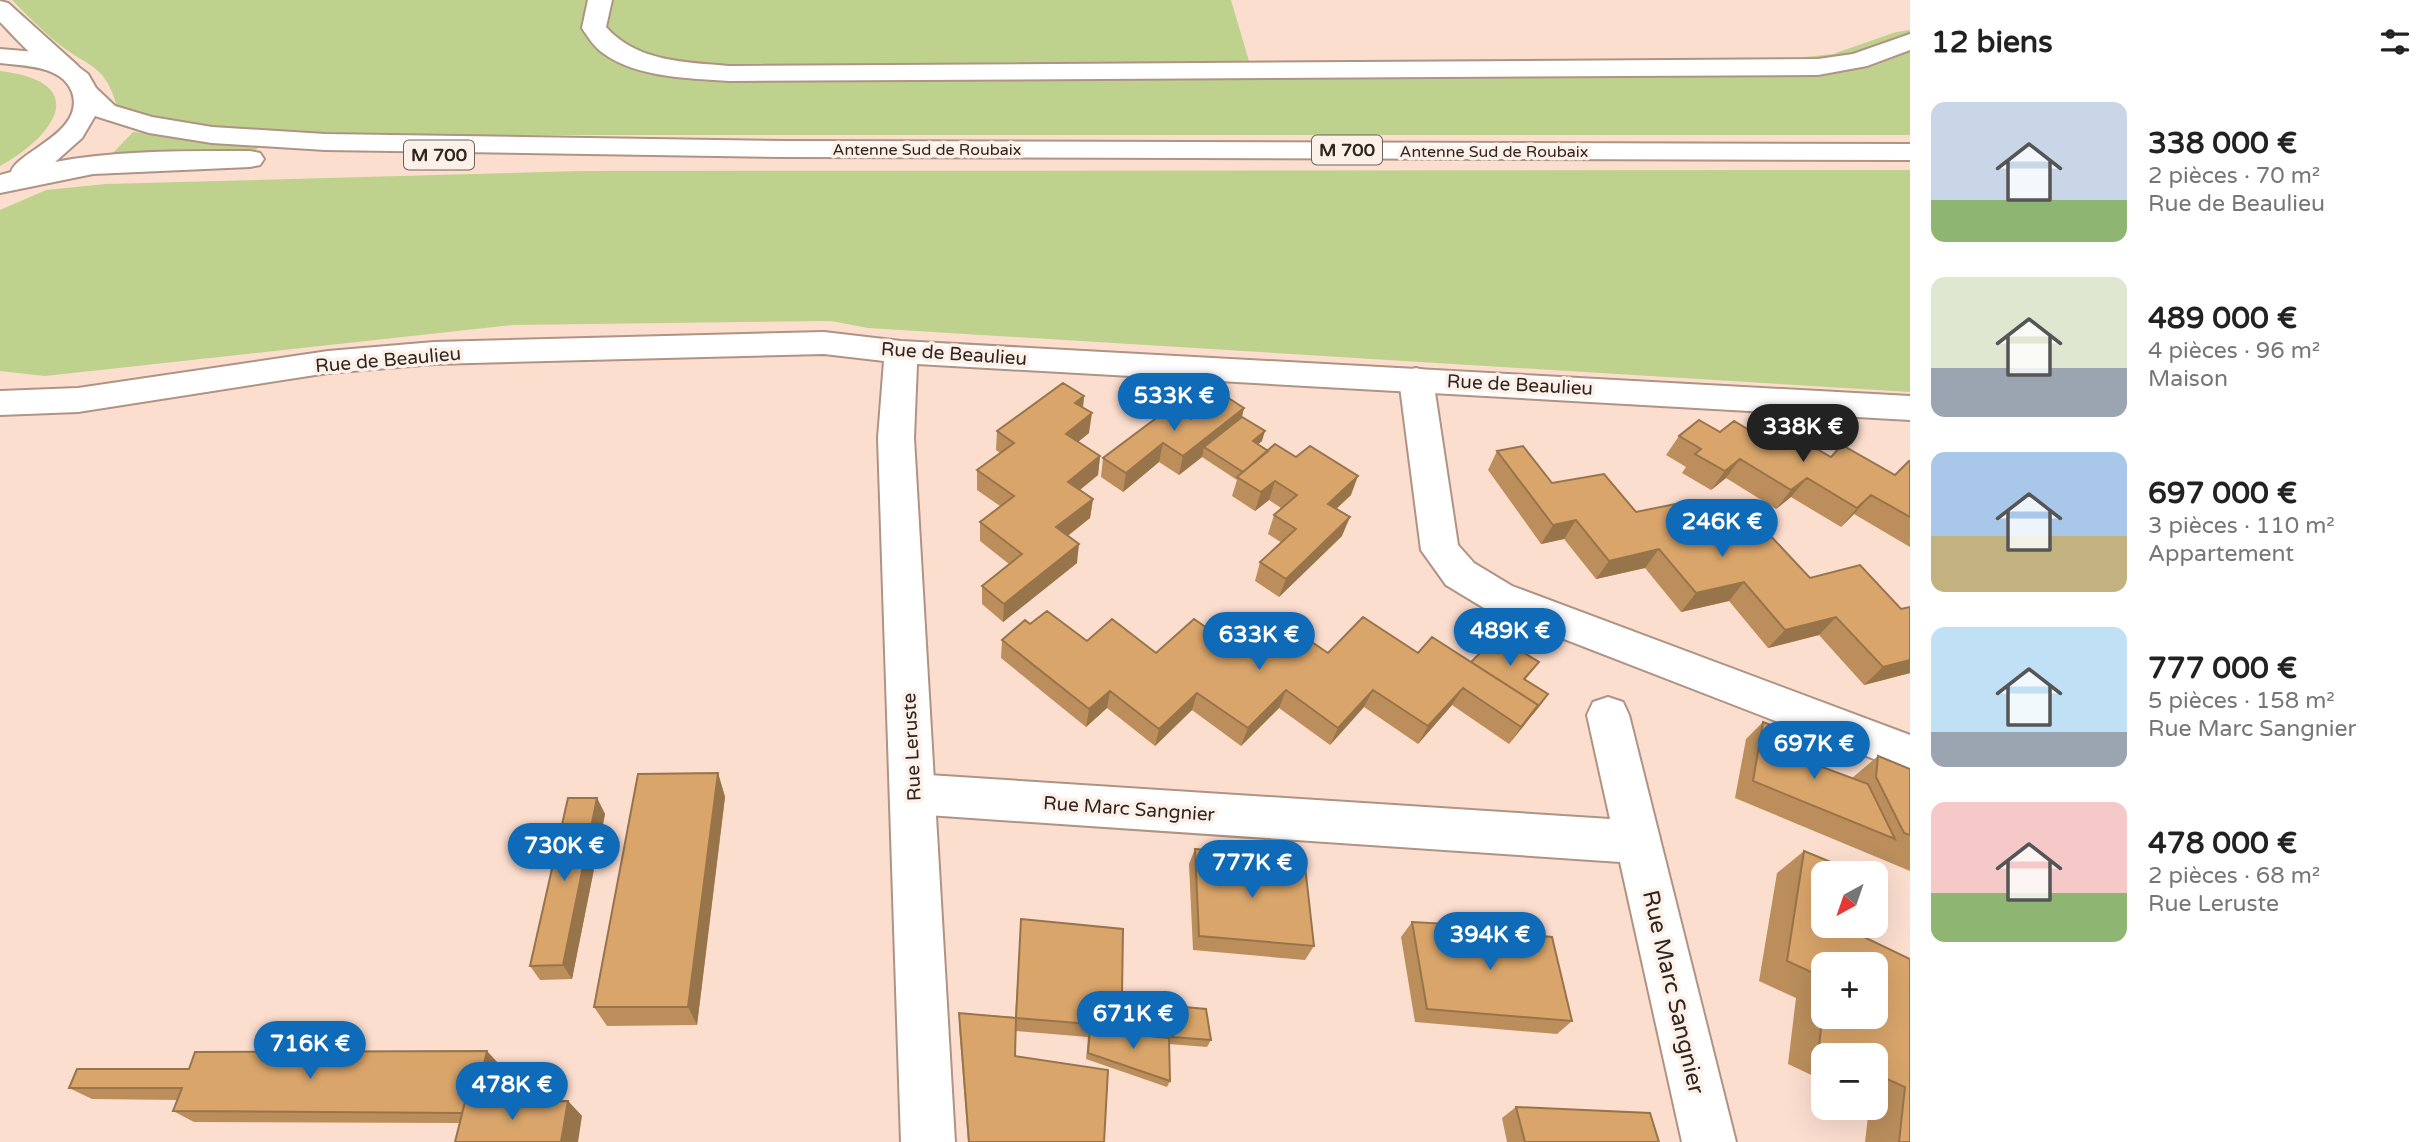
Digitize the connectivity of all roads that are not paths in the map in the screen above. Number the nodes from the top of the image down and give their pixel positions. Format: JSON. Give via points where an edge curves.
{"nodes":[{"id":1,"x":600,"y":0,"type":"edge"},
{"id":2,"x":0,"y":8,"type":"edge"},
{"id":3,"x":1910,"y":41,"type":"edge"},
{"id":4,"x":0,"y":56,"type":"edge"},
{"id":5,"x":68,"y":70,"type":"junction"},
{"id":6,"x":88,"y":94,"type":"junction"},
{"id":7,"x":784,"y":149,"type":"junction"},
{"id":8,"x":1910,"y":152,"type":"edge"},
{"id":9,"x":0,"y":184,"type":"edge"},
{"id":10,"x":901,"y":352,"type":"junction"},
{"id":11,"x":1416,"y":379,"type":"junction"},
{"id":12,"x":0,"y":403,"type":"edge"},
{"id":13,"x":1910,"y":408,"type":"edge"},
{"id":14,"x":1608,"y":715,"type":"dead end"},
{"id":15,"x":1910,"y":754,"type":"edge"},
{"id":16,"x":913,"y":794,"type":"junction"},
{"id":17,"x":1639,"y":842,"type":"junction"},
{"id":18,"x":929,"y":1142,"type":"edge"},
{"id":19,"x":1709,"y":1142,"type":"edge"}],
"edges":[{"from":1,"to":3,"type":"main road","via":[[594,28],[605,45],[667,66],[743,76],[902,71],[1818,67],[1858,61]]},
{"from":2,"to":5,"type":"main road"},
{"from":4,"to":5,"type":"main road","via":[[34,59]]},
{"from":5,"to":6,"type":"main road"},
{"from":6,"to":7,"type":"main road","number":"M 700","via":[[106,112],[136,122],[253,138]]},
{"from":6,"to":9,"type":"main road","via":[[86,113],[67,139]]},
{"from":7,"to":8,"type":"main road","name":"Antenne Sud de Roubaix","number":"M 700"},
{"from":7,"to":9,"type":"main road","number":"M 700","via":[[155,161],[62,169]]},
{"from":10,"to":11,"type":"main road","name":"Rue de Beaulieu"},
{"from":10,"to":12,"type":"main road","name":"Rue de Beaulieu","via":[[824,343],[434,353],[328,362],[78,400]]},
{"from":10,"to":16,"type":"main road","name":"Rue Leruste","via":[[896,438]]},
{"from":11,"to":13,"type":"main road","name":"Rue de Beaulieu"},
{"from":11,"to":15,"type":"main road","via":[[1440,550],[1460,574],[1498,597]]},
{"from":14,"to":17,"type":"main road","name":"Rue Marc Sangnier"},
{"from":16,"to":17,"type":"main road","name":"Rue Marc Sangnier"},
{"from":16,"to":18,"type":"main road","name":"Rue Leruste"},
{"from":17,"to":19,"type":"main road","name":"Rue Marc Sangnier"}]}
